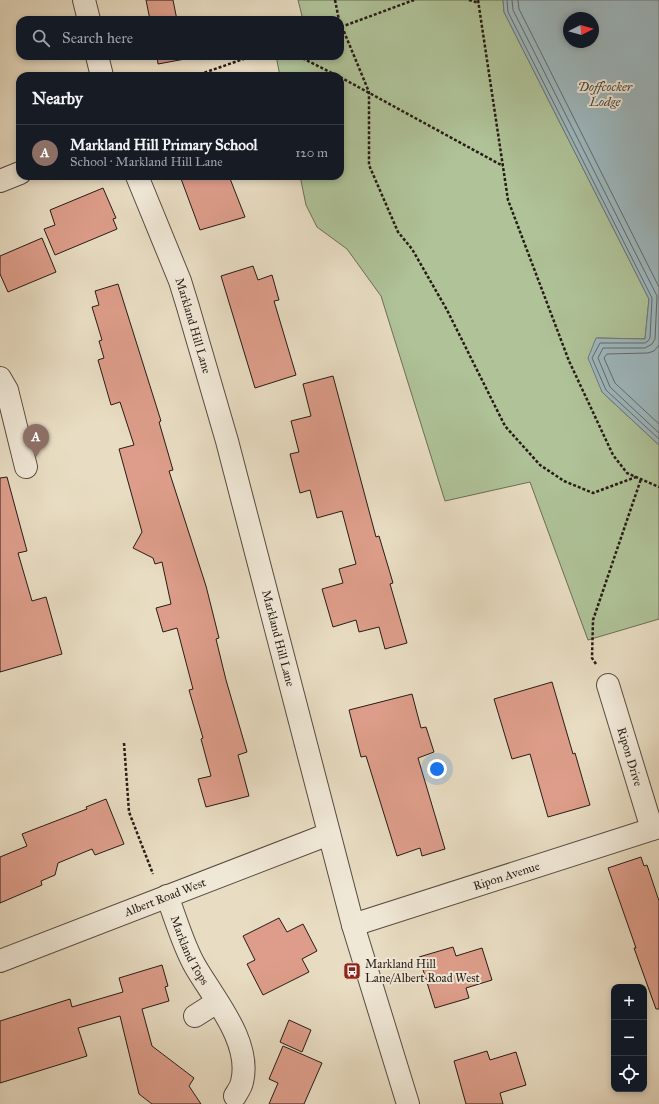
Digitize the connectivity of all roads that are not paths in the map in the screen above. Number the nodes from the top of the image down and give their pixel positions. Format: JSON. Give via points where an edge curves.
{"nodes":[{"id":1,"x":84,"y":0,"type":"edge"},
{"id":2,"x":87,"y":16,"type":"edge"},
{"id":3,"x":98,"y":60,"type":"edge"},
{"id":4,"x":101,"y":72,"type":"edge"},
{"id":5,"x":16,"y":174,"type":"edge"},
{"id":6,"x":139,"y":180,"type":"edge"},
{"id":7,"x":0,"y":181,"type":"edge"},
{"id":8,"x":0,"y":378,"type":"edge"},
{"id":9,"x":26,"y":467,"type":"dead end"},
{"id":10,"x":608,"y":686,"type":"road end"},
{"id":11,"x":655,"y":828,"type":"edge"},
{"id":12,"x":329,"y":834,"type":"junction"},
{"id":13,"x":167,"y":896,"type":"junction"},
{"id":14,"x":353,"y":925,"type":"junction"},
{"id":15,"x":0,"y":961,"type":"edge"},
{"id":16,"x":217,"y":1002,"type":"junction"},
{"id":17,"x":195,"y":1016,"type":"dead end"},
{"id":18,"x":235,"y":1096,"type":"dead end"},
{"id":19,"x":408,"y":1104,"type":"edge"}],
"edges":[{"from":1,"to":2,"type":"street"},
{"from":3,"to":4,"type":"street"},
{"from":5,"to":7,"type":"street"},
{"from":6,"to":12,"type":"street","name":"Markland Hill Lane","via":[[180,281],[227,440]]},
{"from":8,"to":9,"type":"street","via":[[7,390]]},
{"from":10,"to":11,"type":"street","name":"Ripon Drive"},
{"from":11,"to":14,"type":"street","name":"Ripon Avenue"},
{"from":12,"to":13,"type":"street","name":"Albert Road West"},
{"from":12,"to":14,"type":"street","name":"Markland Hill Lane"},
{"from":13,"to":15,"type":"street","name":"Albert Road West"},
{"from":13,"to":16,"type":"street","name":"Markland Tops","via":[[189,953]]},
{"from":14,"to":19,"type":"street","name":"Markland Hill Lane"},
{"from":16,"to":17,"type":"street"},
{"from":16,"to":18,"type":"street","name":"Markland Tops","via":[[238,1041],[242,1058],[242,1084]]}]}
